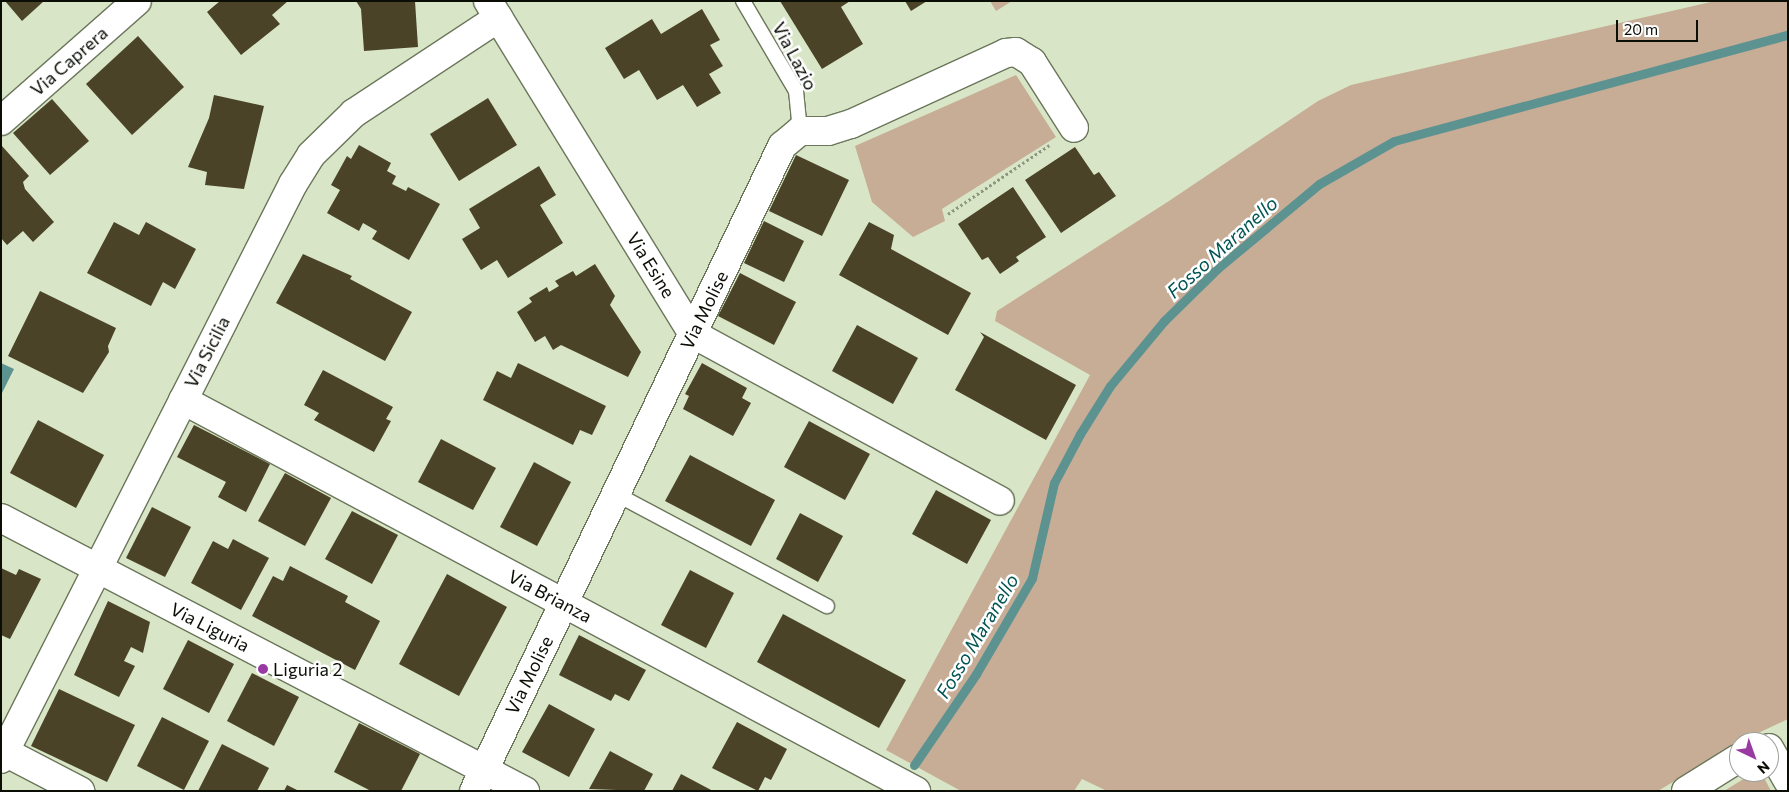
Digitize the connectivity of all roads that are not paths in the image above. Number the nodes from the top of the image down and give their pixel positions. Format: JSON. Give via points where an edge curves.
{"nodes":[{"id":1,"x":137,"y":1,"type":"edge"},
{"id":2,"x":743,"y":1,"type":"edge"},
{"id":3,"x":493,"y":10,"type":"edge"},
{"id":4,"x":1,"y":121,"type":"edge"},
{"id":5,"x":1074,"y":128,"type":"road end"},
{"id":6,"x":800,"y":131,"type":"junction"},
{"id":7,"x":693,"y":334,"type":"junction"},
{"id":8,"x":183,"y":400,"type":"junction"},
{"id":9,"x":616,"y":494,"type":"junction"},
{"id":10,"x":1000,"y":501,"type":"dead end"},
{"id":11,"x":1,"y":518,"type":"edge"},
{"id":12,"x":97,"y":569,"type":"junction"},
{"id":13,"x":564,"y":603,"type":"junction"},
{"id":14,"x":827,"y":606,"type":"dead end"},
{"id":15,"x":3,"y":755,"type":"edge"},
{"id":16,"x":1729,"y":764,"type":"edge"},
{"id":17,"x":1779,"y":765,"type":"edge"},
{"id":18,"x":479,"y":779,"type":"edge"},
{"id":19,"x":1788,"y":781,"type":"edge"},
{"id":20,"x":80,"y":791,"type":"edge"},
{"id":21,"x":525,"y":791,"type":"edge"},
{"id":22,"x":916,"y":791,"type":"edge"},
{"id":23,"x":1686,"y":791,"type":"edge"}],
"edges":[{"from":1,"to":4,"type":"street","name":"Via Caprera"},
{"from":2,"to":6,"type":"lane","name":"Via Lazio","via":[[796,91]]},
{"from":3,"to":7,"type":"street","name":"Via Esine"},
{"from":3,"to":8,"type":"street","name":"Via Sicilia","via":[[354,113],[311,155],[293,184]]},
{"from":5,"to":6,"type":"street","via":[[1032,62],[1016,52],[1006,53],[851,124],[828,131]]},
{"from":6,"to":7,"type":"street","name":"Via Molise","via":[[782,146]]},
{"from":7,"to":9,"type":"street","name":"Via Molise"},
{"from":7,"to":10,"type":"street","name":"Via Esine"},
{"from":8,"to":12,"type":"street","name":"Via Sicilia"},
{"from":8,"to":13,"type":"street","name":"Via Brianza"},
{"from":9,"to":13,"type":"street","name":"Via Molise"},
{"from":9,"to":14,"type":"lane"},
{"from":11,"to":12,"type":"street","name":"Via Liguria"},
{"from":12,"to":15,"type":"street","name":"Via Sicilia"},
{"from":12,"to":18,"type":"street","name":"Via Liguria"},
{"from":13,"to":18,"type":"street","name":"Via Molise"},
{"from":13,"to":22,"type":"street","name":"Via Brianza"},
{"from":15,"to":20,"type":"street"},
{"from":16,"to":23,"type":"street"},
{"from":17,"to":19,"type":"street"},
{"from":18,"to":21,"type":"street","name":"Via Liguria"}]}
